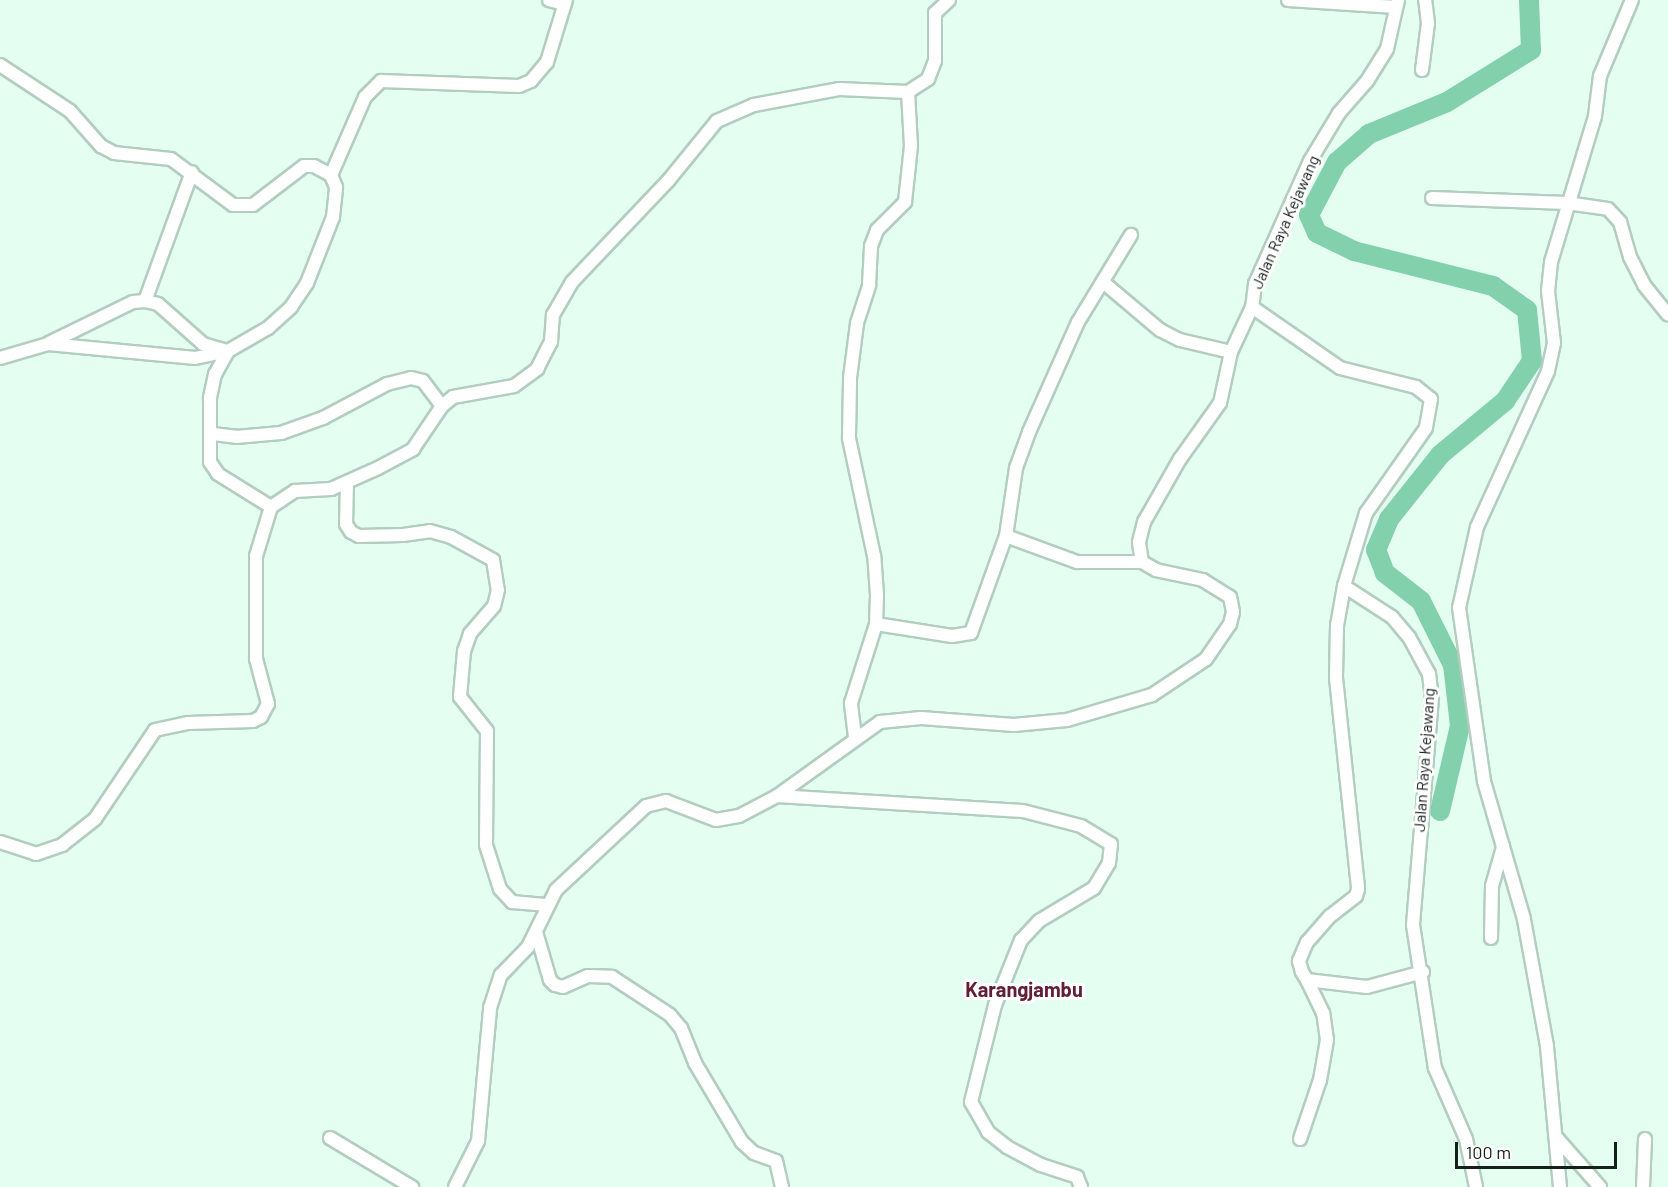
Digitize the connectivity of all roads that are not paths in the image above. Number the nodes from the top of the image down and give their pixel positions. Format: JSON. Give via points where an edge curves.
{"nodes":[{"id":1,"x":549,"y":0,"type":"edge"},
{"id":2,"x":949,"y":0,"type":"edge"},
{"id":3,"x":1288,"y":0,"type":"edge"},
{"id":4,"x":1425,"y":0,"type":"edge"},
{"id":5,"x":1632,"y":0,"type":"edge"},
{"id":6,"x":565,"y":2,"type":"edge"},
{"id":7,"x":1397,"y":3,"type":"edge"},
{"id":8,"x":0,"y":65,"type":"edge"},
{"id":9,"x":1422,"y":70,"type":"dead end"},
{"id":10,"x":908,"y":92,"type":"junction"},
{"id":11,"x":192,"y":172,"type":"junction"},
{"id":12,"x":331,"y":175,"type":"junction"},
{"id":13,"x":1432,"y":198,"type":"dead end"},
{"id":14,"x":1566,"y":203,"type":"junction"},
{"id":15,"x":1131,"y":234,"type":"dead end"},
{"id":16,"x":1104,"y":282,"type":"junction"},
{"id":17,"x":145,"y":301,"type":"junction"},
{"id":18,"x":1252,"y":307,"type":"junction"},
{"id":19,"x":1668,"y":315,"type":"edge"},
{"id":20,"x":48,"y":344,"type":"junction"},
{"id":21,"x":228,"y":351,"type":"junction"},
{"id":22,"x":1231,"y":352,"type":"junction"},
{"id":23,"x":0,"y":358,"type":"edge"},
{"id":24,"x":442,"y":406,"type":"junction"},
{"id":25,"x":213,"y":434,"type":"junction"},
{"id":26,"x":347,"y":483,"type":"junction"},
{"id":27,"x":271,"y":507,"type":"junction"},
{"id":28,"x":1006,"y":536,"type":"junction"},
{"id":29,"x":1142,"y":562,"type":"junction"},
{"id":30,"x":1344,"y":585,"type":"junction"},
{"id":31,"x":876,"y":624,"type":"junction"},
{"id":32,"x":855,"y":737,"type":"junction"},
{"id":33,"x":777,"y":796,"type":"junction"},
{"id":34,"x":0,"y":842,"type":"edge"},
{"id":35,"x":1504,"y":846,"type":"junction"},
{"id":36,"x":548,"y":904,"type":"junction"},
{"id":37,"x":536,"y":932,"type":"junction"},
{"id":38,"x":1491,"y":938,"type":"dead end"},
{"id":39,"x":1423,"y":972,"type":"junction"},
{"id":40,"x":1307,"y":980,"type":"junction"},
{"id":41,"x":1556,"y":1137,"type":"junction"},
{"id":42,"x":330,"y":1138,"type":"dead end"},
{"id":43,"x":1300,"y":1139,"type":"dead end"},
{"id":44,"x":1645,"y":1139,"type":"dead end"},
{"id":45,"x":412,"y":1187,"type":"edge"},
{"id":46,"x":455,"y":1187,"type":"edge"},
{"id":47,"x":782,"y":1187,"type":"edge"},
{"id":48,"x":1081,"y":1187,"type":"edge"},
{"id":49,"x":1476,"y":1187,"type":"edge"},
{"id":50,"x":1560,"y":1187,"type":"edge"},
{"id":51,"x":1600,"y":1187,"type":"edge"},
{"id":52,"x":1643,"y":1187,"type":"edge"}],
"edges":[{"from":1,"to":6,"type":"street"},
{"from":2,"to":10,"type":"street","via":[[935,13],[932,71],[928,79]]},
{"from":3,"to":7,"type":"street"},
{"from":4,"to":9,"type":"street","via":[[1428,23]]},
{"from":5,"to":14,"type":"street","via":[[1600,76],[1595,116]]},
{"from":6,"to":12,"type":"street","via":[[547,62],[531,81],[519,86],[381,81],[374,84]]},
{"from":7,"to":18,"type":"street","name":"Jalan Raya Kejawang","via":[[1383,56],[1339,112],[1310,161],[1255,284]]},
{"from":8,"to":11,"type":"street","via":[[70,111],[101,146],[114,153],[171,159]]},
{"from":10,"to":24,"type":"street","via":[[839,89],[754,105],[717,121],[668,181],[572,282],[553,315],[551,342],[537,369],[514,386],[453,398]]},
{"from":10,"to":31,"type":"street","via":[[911,146],[905,202],[877,230],[871,246],[870,285],[857,323],[850,378],[849,438],[874,556]]},
{"from":11,"to":12,"type":"street","via":[[224,199],[243,206],[261,200],[304,166],[314,166]]},
{"from":11,"to":17,"type":"street"},
{"from":12,"to":21,"type":"street","via":[[336,187],[333,217],[308,283],[291,307],[268,328]]},
{"from":13,"to":14,"type":"street"},
{"from":14,"to":19,"type":"street","via":[[1608,209],[1615,215],[1644,285]]},
{"from":14,"to":35,"type":"street","via":[[1551,262],[1548,291],[1554,343],[1548,371],[1477,527],[1459,608],[1478,750]]},
{"from":15,"to":16,"type":"street"},
{"from":16,"to":22,"type":"street","via":[[1160,330],[1180,340]]},
{"from":16,"to":28,"type":"street","via":[[1078,322],[1026,441],[1009,499]]},
{"from":17,"to":20,"type":"street","via":[[133,302]]},
{"from":17,"to":21,"type":"street","via":[[158,304],[203,344]]},
{"from":18,"to":22,"type":"street"},
{"from":18,"to":30,"type":"street","name":"Jalan Raya Kejawang","via":[[1340,368],[1416,387],[1431,399],[1426,428],[1366,513]]},
{"from":20,"to":21,"type":"street","via":[[195,358]]},
{"from":20,"to":23,"type":"street"},
{"from":21,"to":25,"type":"street","via":[[215,374],[210,398]]},
{"from":22,"to":29,"type":"street","via":[[1220,403],[1180,459],[1144,522],[1139,542]]},
{"from":24,"to":25,"type":"street","via":[[423,381],[411,378],[387,384],[291,430],[257,436]]},
{"from":24,"to":26,"type":"street","via":[[413,449]]},
{"from":25,"to":27,"type":"street","via":[[210,462],[218,474]]},
{"from":26,"to":27,"type":"street","via":[[296,491]]},
{"from":26,"to":36,"type":"street","via":[[346,524],[351,532],[370,536],[430,531],[451,537],[493,560],[496,598],[488,616],[470,634],[464,651],[460,698],[486,731],[486,845],[500,889],[512,902]]},
{"from":27,"to":34,"type":"street","via":[[256,556],[256,659],[266,690],[266,712],[253,721],[188,723],[155,730],[95,819],[69,841],[36,854]]},
{"from":28,"to":29,"type":"street","via":[[1077,562]]},
{"from":28,"to":31,"type":"street","via":[[971,633],[952,636]]},
{"from":29,"to":32,"type":"street","via":[[1156,570],[1203,579],[1224,590],[1233,602],[1230,624],[1219,644],[1170,685],[1129,704],[1067,720],[1014,725],[900,718],[880,722]]},
{"from":30,"to":39,"type":"street","name":"Jalan Raya Kejawang","via":[[1392,617],[1409,637],[1429,674],[1432,698],[1413,906],[1415,940]]},
{"from":30,"to":40,"type":"street","via":[[1336,632],[1336,678],[1358,889],[1356,896],[1330,916],[1307,942],[1299,961]]},
{"from":31,"to":32,"type":"street","via":[[851,703]]},
{"from":32,"to":33,"type":"street"},
{"from":33,"to":36,"type":"street","via":[[752,812],[716,820],[679,803],[666,801],[646,806],[581,864]]},
{"from":33,"to":48,"type":"street","via":[[1023,811],[1081,826],[1111,844],[1109,863],[1094,888],[1039,921],[1021,940],[996,1005],[971,1102],[988,1132],[1007,1147],[1041,1166],[1077,1178]]},
{"from":35,"to":38,"type":"street","via":[[1492,885]]},
{"from":35,"to":41,"type":"street","via":[[1524,920],[1547,1046]]},
{"from":36,"to":37,"type":"street"},
{"from":37,"to":46,"type":"street","via":[[501,975],[494,990],[478,1141]]},
{"from":37,"to":47,"type":"street","via":[[550,980],[555,985],[563,987],[588,976],[612,977],[670,1015],[681,1028],[699,1072],[742,1142],[754,1153],[776,1161]]},
{"from":39,"to":40,"type":"street","via":[[1367,987]]},
{"from":39,"to":49,"type":"street","name":"Jalan Raya Kejawang","via":[[1435,1068],[1466,1139]]},
{"from":40,"to":43,"type":"street","via":[[1323,1013],[1327,1040],[1320,1080]]},
{"from":41,"to":50,"type":"street"},
{"from":41,"to":51,"type":"street"},
{"from":42,"to":45,"type":"street"},
{"from":44,"to":52,"type":"street"}]}
